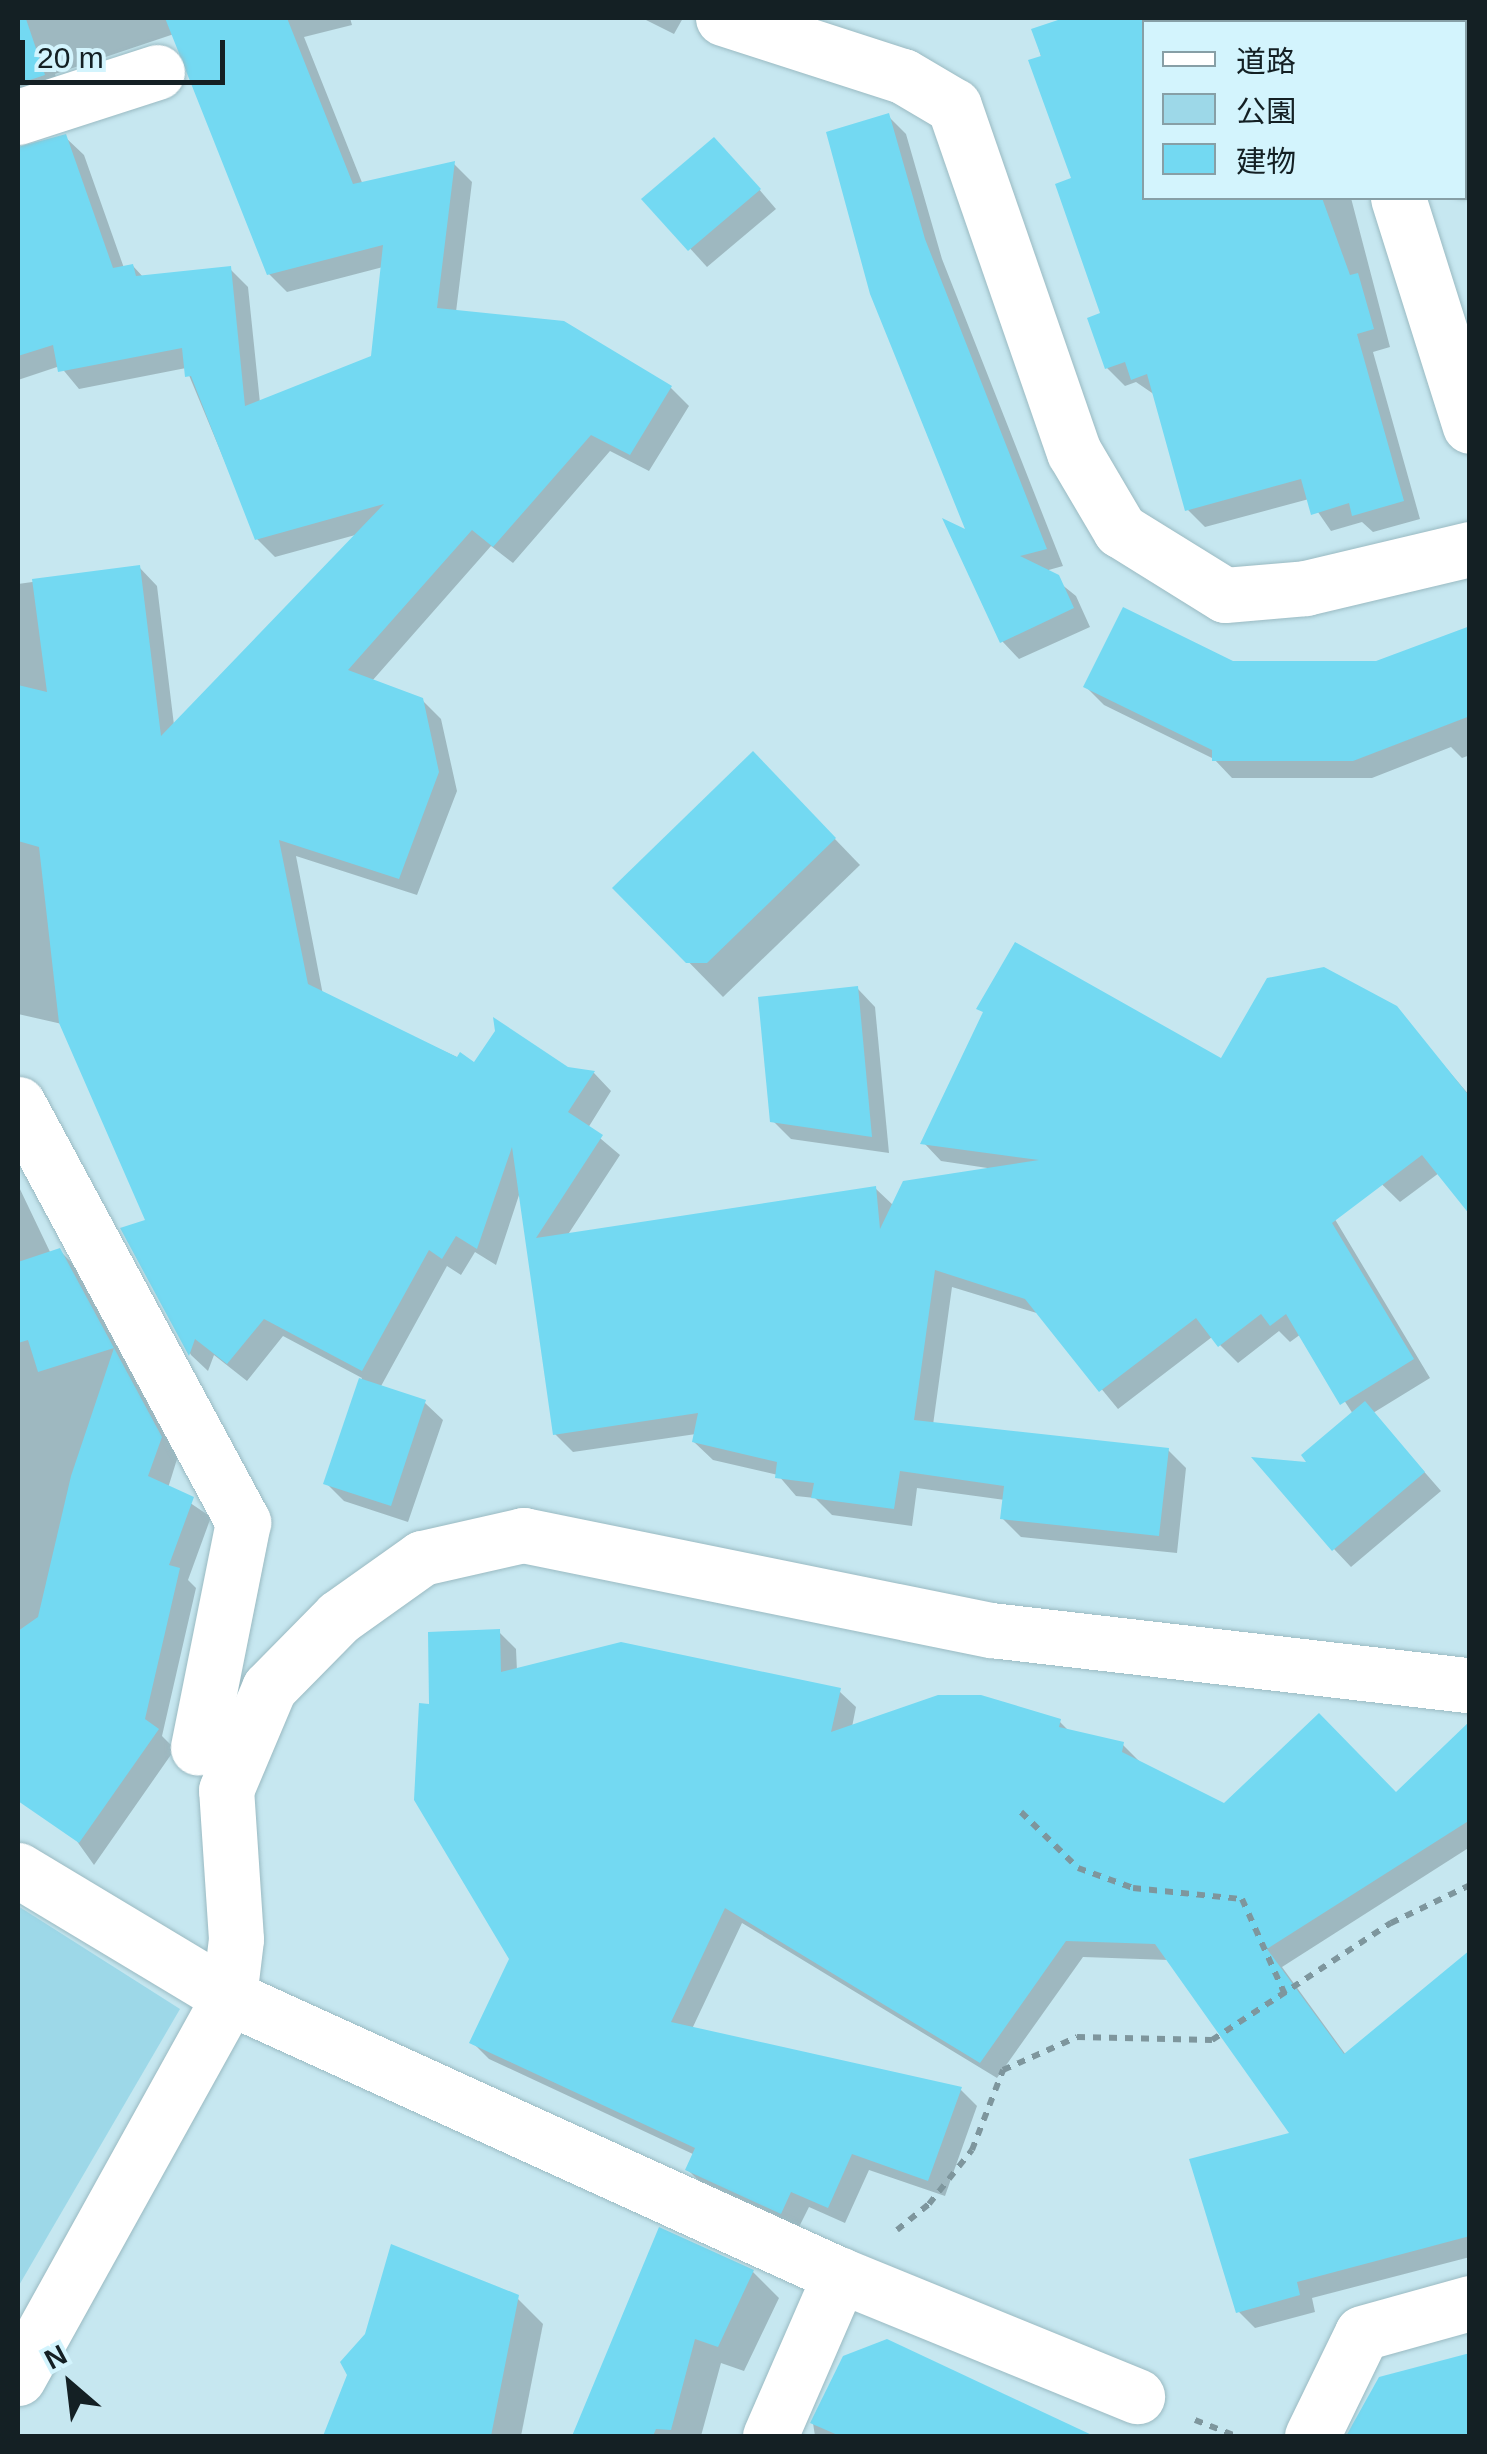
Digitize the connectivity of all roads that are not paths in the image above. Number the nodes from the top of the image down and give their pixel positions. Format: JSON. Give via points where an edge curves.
{"nodes":[{"id":1,"x":724,"y":18,"type":"edge"},
{"id":2,"x":157,"y":72,"type":"dead end"},
{"id":3,"x":18,"y":117,"type":"edge"},
{"id":4,"x":1399,"y":200,"type":"edge"},
{"id":5,"x":1470,"y":426,"type":"edge"},
{"id":6,"x":1470,"y":549,"type":"edge"},
{"id":7,"x":18,"y":1104,"type":"edge"},
{"id":8,"x":1470,"y":1685,"type":"edge"},
{"id":9,"x":198,"y":1748,"type":"dead end"},
{"id":10,"x":18,"y":1870,"type":"edge"},
{"id":11,"x":229,"y":1997,"type":"junction"},
{"id":12,"x":840,"y":2275,"type":"junction"},
{"id":13,"x":1470,"y":2303,"type":"edge"},
{"id":14,"x":18,"y":2378,"type":"edge"},
{"id":15,"x":1136,"y":2396,"type":"dead end"},
{"id":16,"x":770,"y":2436,"type":"edge"},
{"id":17,"x":1312,"y":2436,"type":"edge"}],
"edges":[{"from":1,"to":6,"type":"street","via":[[903,76],[954,106],[1074,452],[1120,530],[1225,595],[1306,588]]},
{"from":2,"to":3,"type":"street"},
{"from":4,"to":5,"type":"street"},
{"from":7,"to":9,"type":"street","via":[[243,1522]]},
{"from":8,"to":11,"type":"street","via":[[991,1630],[523,1535],[422,1558],[339,1617],[270,1688],[226,1790],[236,1939]]},
{"from":10,"to":11,"type":"street"},
{"from":11,"to":12,"type":"street"},
{"from":11,"to":14,"type":"street"},
{"from":12,"to":15,"type":"street"},
{"from":12,"to":16,"type":"street"},
{"from":13,"to":17,"type":"street","via":[[1362,2333]]}]}
